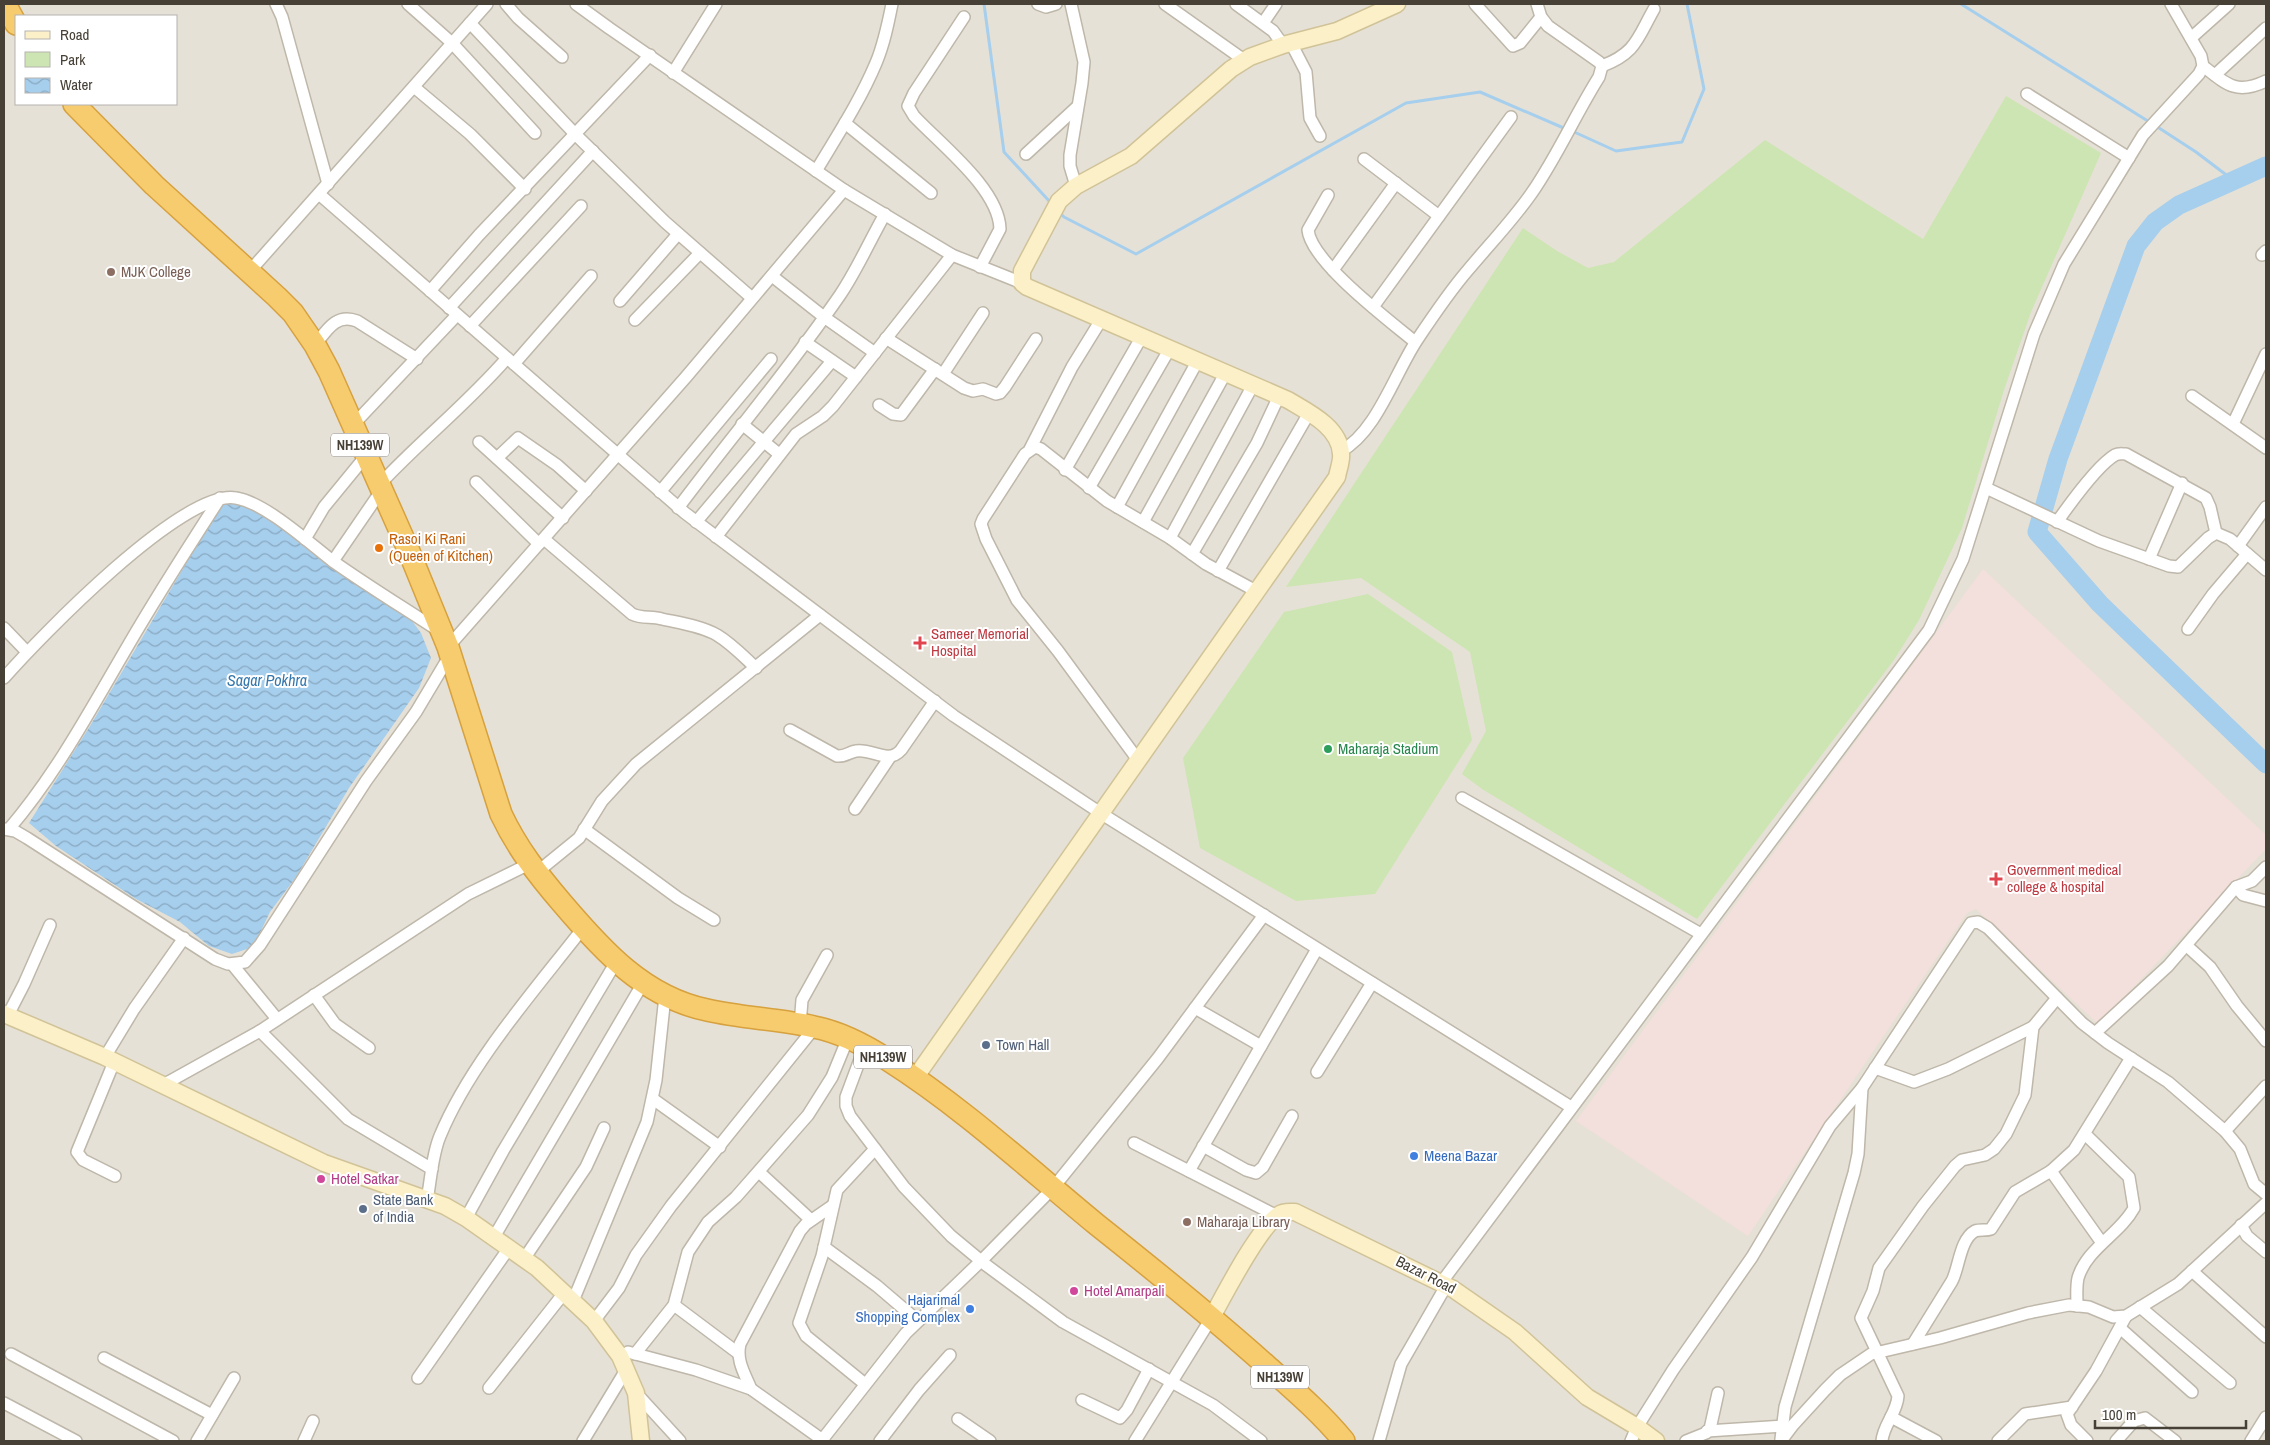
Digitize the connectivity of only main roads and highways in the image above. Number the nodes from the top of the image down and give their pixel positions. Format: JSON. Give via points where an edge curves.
{"nodes":[{"id":1,"x":5,"y":4,"type":"edge"},
{"id":2,"x":15,"y":22,"type":"edge"},
{"id":3,"x":75,"y":105,"type":"edge"},
{"id":4,"x":1344,"y":1441,"type":"edge"}],
"edges":[{"from":1,"to":2,"type":"highway"},
{"from":3,"to":4,"type":"highway","number":"NH139W","via":[[140,172],[292,313],[315,345],[408,548],[446,645],[501,814],[511,835],[533,868],[616,962],[665,996],[705,1010],[808,1026],[857,1042],[916,1078],[1212,1317],[1324,1417]]}]}
